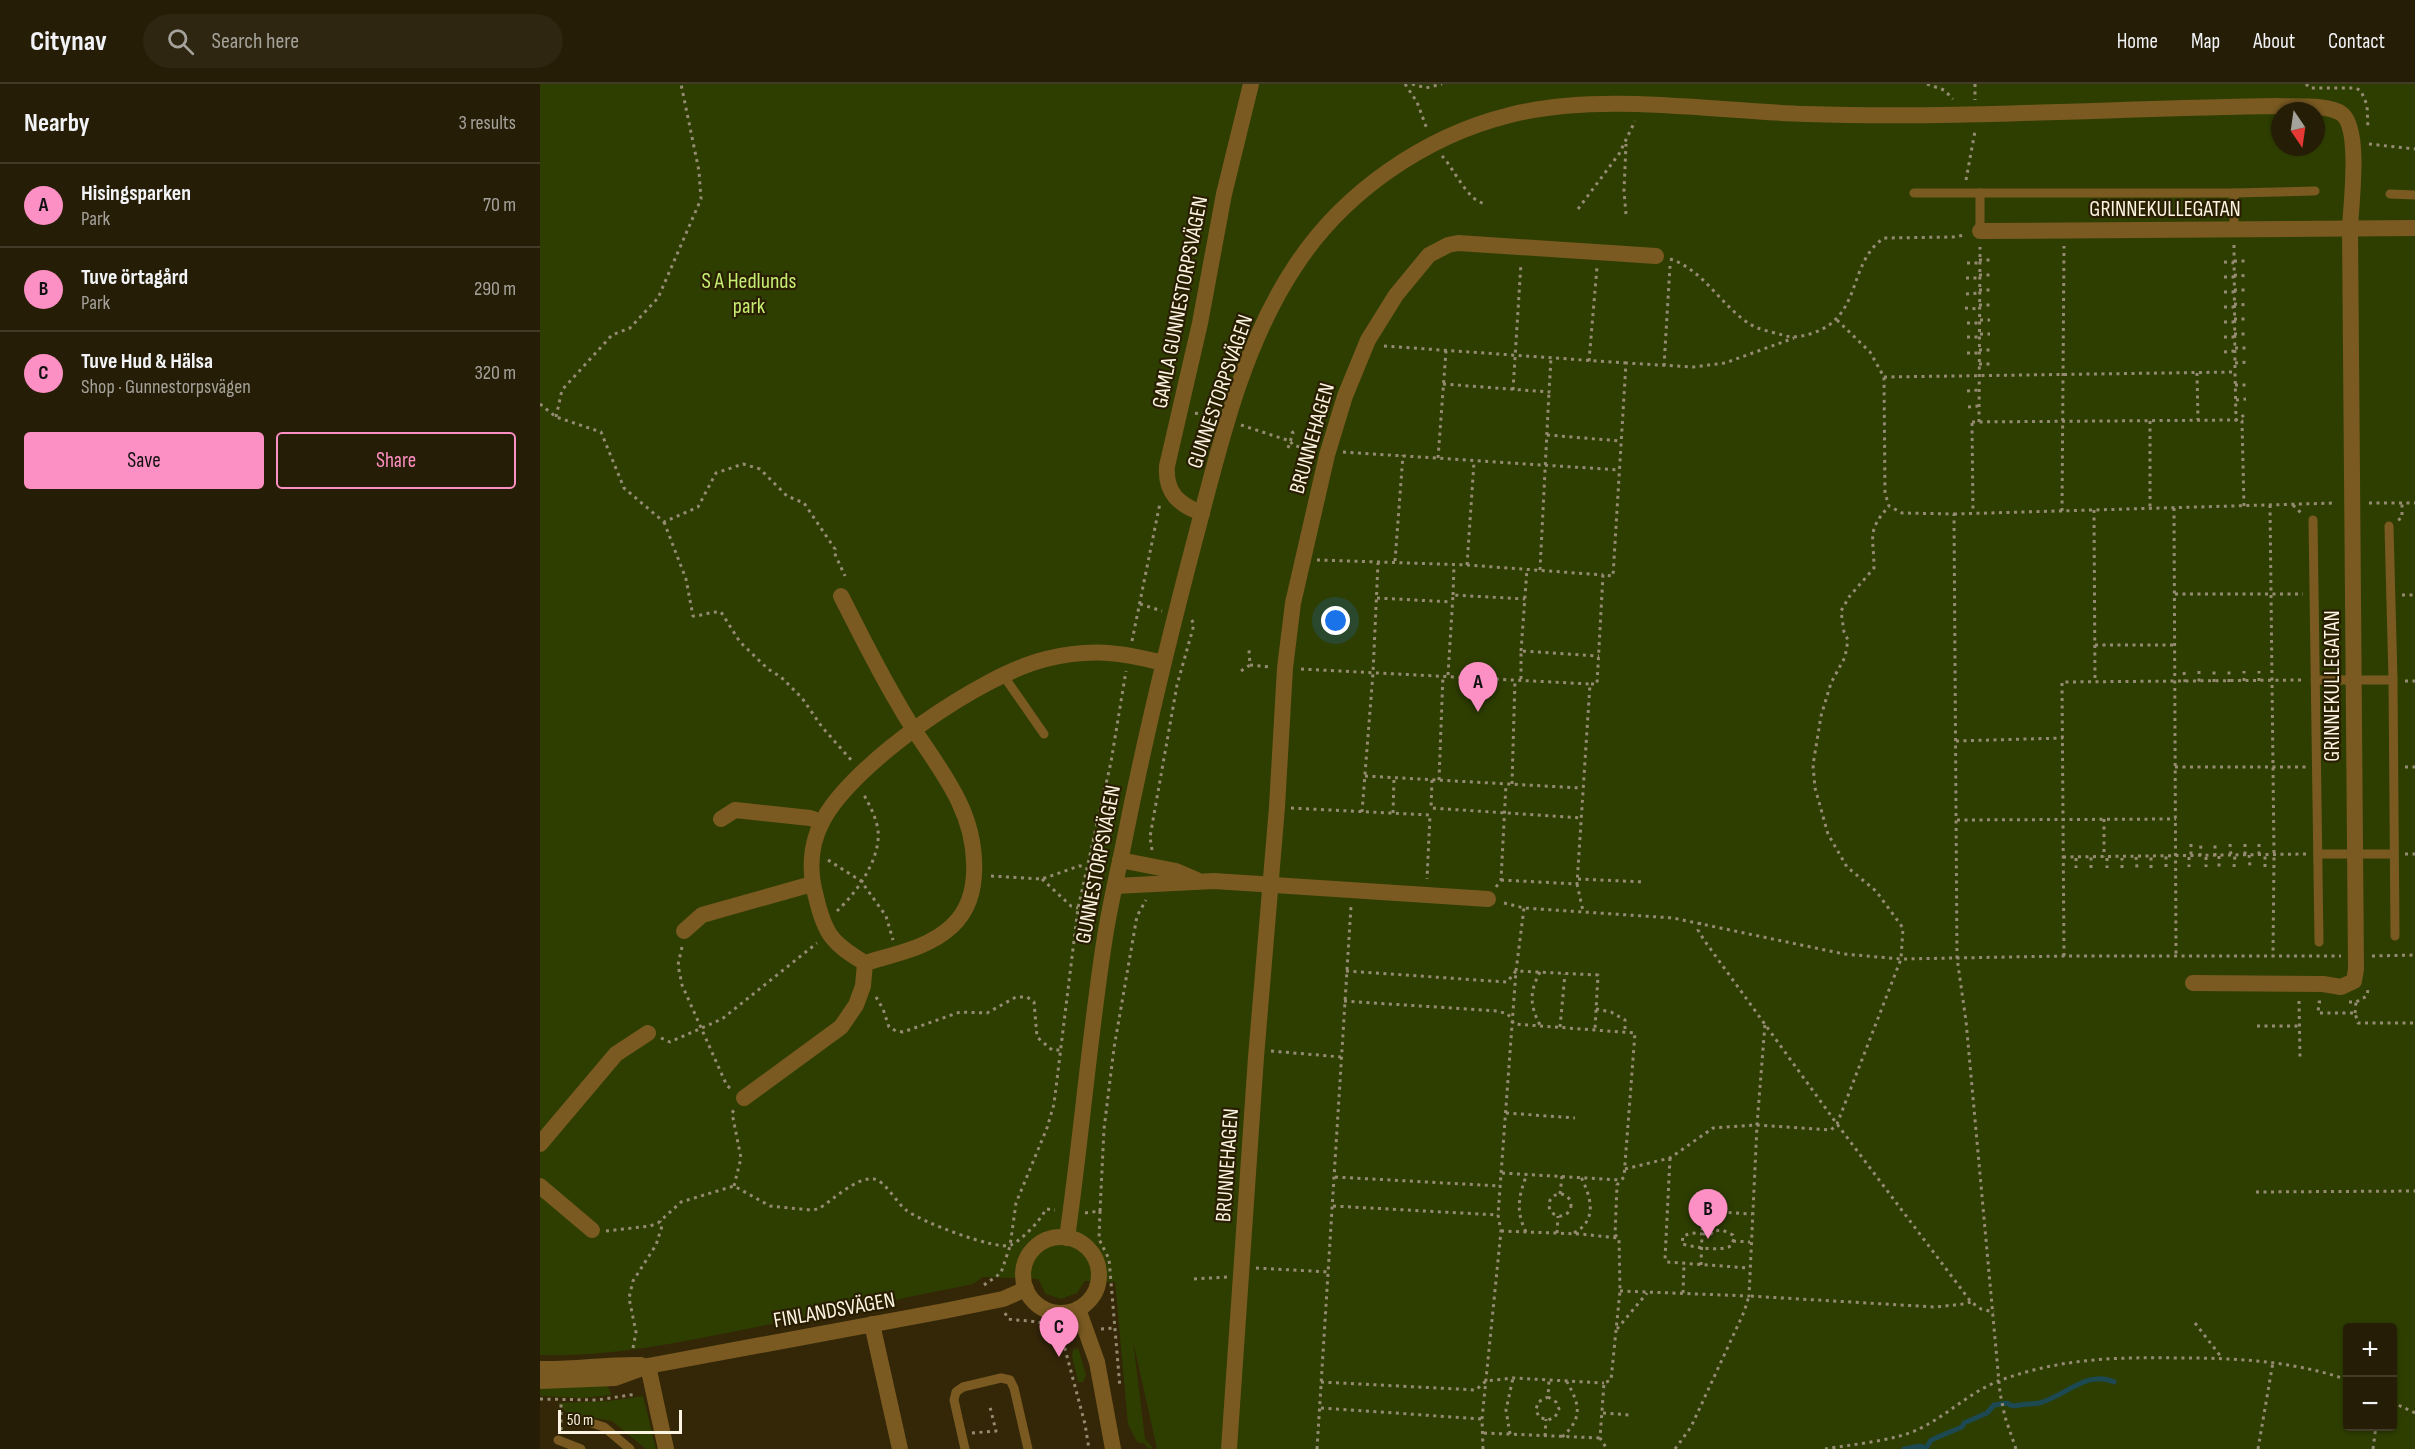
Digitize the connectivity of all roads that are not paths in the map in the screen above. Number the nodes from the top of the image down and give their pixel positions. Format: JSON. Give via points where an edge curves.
{"nodes":[{"id":1,"x":1251,"y":84,"type":"edge"},
{"id":2,"x":2315,"y":191,"type":"dead end"},
{"id":3,"x":1914,"y":193,"type":"dead end"},
{"id":4,"x":1980,"y":193,"type":"junction"},
{"id":5,"x":2234,"y":193,"type":"junction"},
{"id":6,"x":2390,"y":194,"type":"dead end"},
{"id":7,"x":2415,"y":195,"type":"edge"},
{"id":8,"x":2350,"y":228,"type":"junction"},
{"id":9,"x":2415,"y":228,"type":"edge"},
{"id":10,"x":2234,"y":230,"type":"junction"},
{"id":11,"x":1980,"y":231,"type":"joint"},
{"id":12,"x":1663,"y":258,"type":"road end"},
{"id":13,"x":1202,"y":513,"type":"junction"},
{"id":14,"x":2313,"y":520,"type":"dead end"},
{"id":15,"x":2389,"y":526,"type":"dead end"},
{"id":16,"x":841,"y":596,"type":"dead end"},
{"id":17,"x":1163,"y":663,"type":"junction"},
{"id":18,"x":1003,"y":675,"type":"junction"},
{"id":19,"x":2315,"y":680,"type":"junction"},
{"id":20,"x":2354,"y":680,"type":"junction"},
{"id":21,"x":2393,"y":680,"type":"junction"},
{"id":22,"x":914,"y":730,"type":"junction"},
{"id":23,"x":1044,"y":734,"type":"dead end"},
{"id":24,"x":721,"y":819,"type":"dead end"},
{"id":25,"x":822,"y":822,"type":"junction"},
{"id":26,"x":2318,"y":854,"type":"junction"},
{"id":27,"x":2394,"y":854,"type":"junction"},
{"id":28,"x":2355,"y":855,"type":"junction"},
{"id":29,"x":1120,"y":860,"type":"junction"},
{"id":30,"x":1197,"y":880,"type":"junction"},
{"id":31,"x":812,"y":884,"type":"junction"},
{"id":32,"x":1270,"y":884,"type":"junction"},
{"id":33,"x":1115,"y":886,"type":"junction"},
{"id":34,"x":1488,"y":899,"type":"road end"},
{"id":35,"x":684,"y":931,"type":"road end"},
{"id":36,"x":2395,"y":936,"type":"dead end"},
{"id":37,"x":2319,"y":942,"type":"dead end"},
{"id":38,"x":865,"y":963,"type":"junction"},
{"id":39,"x":2193,"y":983,"type":"dead end"},
{"id":40,"x":648,"y":1033,"type":"road end"},
{"id":41,"x":744,"y":1098,"type":"road end"},
{"id":42,"x":540,"y":1144,"type":"edge"},
{"id":43,"x":540,"y":1186,"type":"edge"},
{"id":44,"x":592,"y":1230,"type":"road end"},
{"id":45,"x":1067,"y":1238,"type":"junction"},
{"id":46,"x":1026,"y":1288,"type":"junction"},
{"id":47,"x":1078,"y":1309,"type":"junction"},
{"id":48,"x":872,"y":1324,"type":"junction"},
{"id":49,"x":648,"y":1366,"type":"junction"},
{"id":50,"x":540,"y":1369,"type":"edge"},
{"id":51,"x":540,"y":1381,"type":"edge"},
{"id":52,"x":582,"y":1420,"type":"dead end"},
{"id":53,"x":558,"y":1440,"type":"road end"},
{"id":54,"x":896,"y":1448,"type":"edge"},
{"id":55,"x":581,"y":1449,"type":"edge"},
{"id":56,"x":630,"y":1449,"type":"edge"},
{"id":57,"x":666,"y":1449,"type":"edge"},
{"id":58,"x":965,"y":1449,"type":"edge"},
{"id":59,"x":1028,"y":1449,"type":"edge"},
{"id":60,"x":1113,"y":1449,"type":"edge"},
{"id":61,"x":1229,"y":1449,"type":"edge"}],
"edges":[{"from":1,"to":13,"type":"street","name":"GAMLA GUNNESTORPSVÄGEN","via":[[1167,466],[1166,479],[1175,499]]},
{"from":2,"to":5,"type":"lane"},
{"from":3,"to":4,"type":"lane"},
{"from":4,"to":5,"type":"lane"},
{"from":4,"to":11,"type":"lane"},
{"from":5,"to":10,"type":"lane"},
{"from":6,"to":7,"type":"lane"},
{"from":8,"to":9,"type":"street","name":"GRINNEKULLEGATAN"},
{"from":8,"to":10,"type":"street","name":"GRINNEKULLEGATAN"},
{"from":8,"to":13,"type":"street","name":"GUNNESTORPSVÄGEN","via":[[2352,134],[2342,114],[2327,109],[2277,106],[1888,115],[1645,106],[1543,107],[1469,127],[1434,142],[1363,191],[1334,218],[1296,265],[1254,344]]},
{"from":8,"to":20,"type":"street","name":"GRINNEKULLEGATAN"},
{"from":10,"to":11,"type":"street","name":"GRINNEKULLEGATAN"},
{"from":12,"to":32,"type":"street","name":"BRUNNEHAGEN","via":[[1458,243],[1436,250],[1396,295],[1368,340],[1345,396],[1302,559],[1286,668]]},
{"from":13,"to":17,"type":"street","name":"GUNNESTORPSVÄGEN"},
{"from":14,"to":19,"type":"lane"},
{"from":15,"to":21,"type":"lane"},
{"from":16,"to":22,"type":"street"},
{"from":17,"to":18,"type":"street","via":[[1129,654],[1090,651],[1045,659]]},
{"from":17,"to":29,"type":"street","name":"GUNNESTORPSVÄGEN"},
{"from":18,"to":22,"type":"street"},
{"from":18,"to":23,"type":"lane"},
{"from":19,"to":20,"type":"lane"},
{"from":19,"to":26,"type":"lane"},
{"from":20,"to":21,"type":"lane"},
{"from":20,"to":28,"type":"street","name":"GRINNEKULLEGATAN"},
{"from":21,"to":27,"type":"lane"},
{"from":22,"to":25,"type":"street","via":[[859,778]]},
{"from":22,"to":38,"type":"street","via":[[965,814],[972,850],[973,887],[951,927],[918,947]]},
{"from":24,"to":25,"type":"street","via":[[735,810]]},
{"from":25,"to":31,"type":"street","via":[[813,846]]},
{"from":26,"to":28,"type":"lane"},
{"from":26,"to":37,"type":"lane"},
{"from":27,"to":28,"type":"lane"},
{"from":27,"to":36,"type":"lane"},
{"from":28,"to":39,"type":"street","name":"GRINNEKULLEGATAN","via":[[2354,981],[2348,985]]},
{"from":29,"to":30,"type":"street","via":[[1176,871]]},
{"from":29,"to":33,"type":"street","name":"GUNNESTORPSVÄGEN"},
{"from":30,"to":32,"type":"street"},
{"from":30,"to":33,"type":"street"},
{"from":31,"to":35,"type":"street","via":[[702,915]]},
{"from":31,"to":38,"type":"street","via":[[829,936]]},
{"from":32,"to":34,"type":"street"},
{"from":32,"to":61,"type":"street","name":"BRUNNEHAGEN"},
{"from":33,"to":45,"type":"street","name":"GUNNESTORPSVÄGEN","via":[[1104,940]]},
{"from":38,"to":41,"type":"street","via":[[856,1005],[841,1027]]},
{"from":40,"to":42,"type":"street","via":[[616,1054]]},
{"from":43,"to":44,"type":"street"},
{"from":45,"to":46,"type":"street","via":[[1046,1241],[1033,1250],[1024,1273]]},
{"from":45,"to":47,"type":"street","via":[[1090,1251],[1099,1273],[1092,1296]]},
{"from":46,"to":47,"type":"street","via":[[1035,1302],[1049,1311]]},
{"from":46,"to":48,"type":"street","name":"FINLANDSVÄGEN","via":[[1003,1299]]},
{"from":47,"to":60,"type":"street","via":[[1097,1362]]},
{"from":48,"to":49,"type":"street","name":"FINLANDSVÄGEN"},
{"from":48,"to":54,"type":"street"},
{"from":49,"to":50,"type":"street","name":"FINLANDSVÄGEN"},
{"from":49,"to":51,"type":"street","name":"FINLANDSVÄGEN","via":[[615,1378]]},
{"from":49,"to":57,"type":"street"},
{"from":52,"to":56,"type":"lane","via":[[604,1428]]},
{"from":53,"to":55,"type":"lane"},
{"from":58,"to":59,"type":"lane","via":[[954,1400],[956,1392],[1001,1377],[1010,1380],[1014,1388]]}]}
